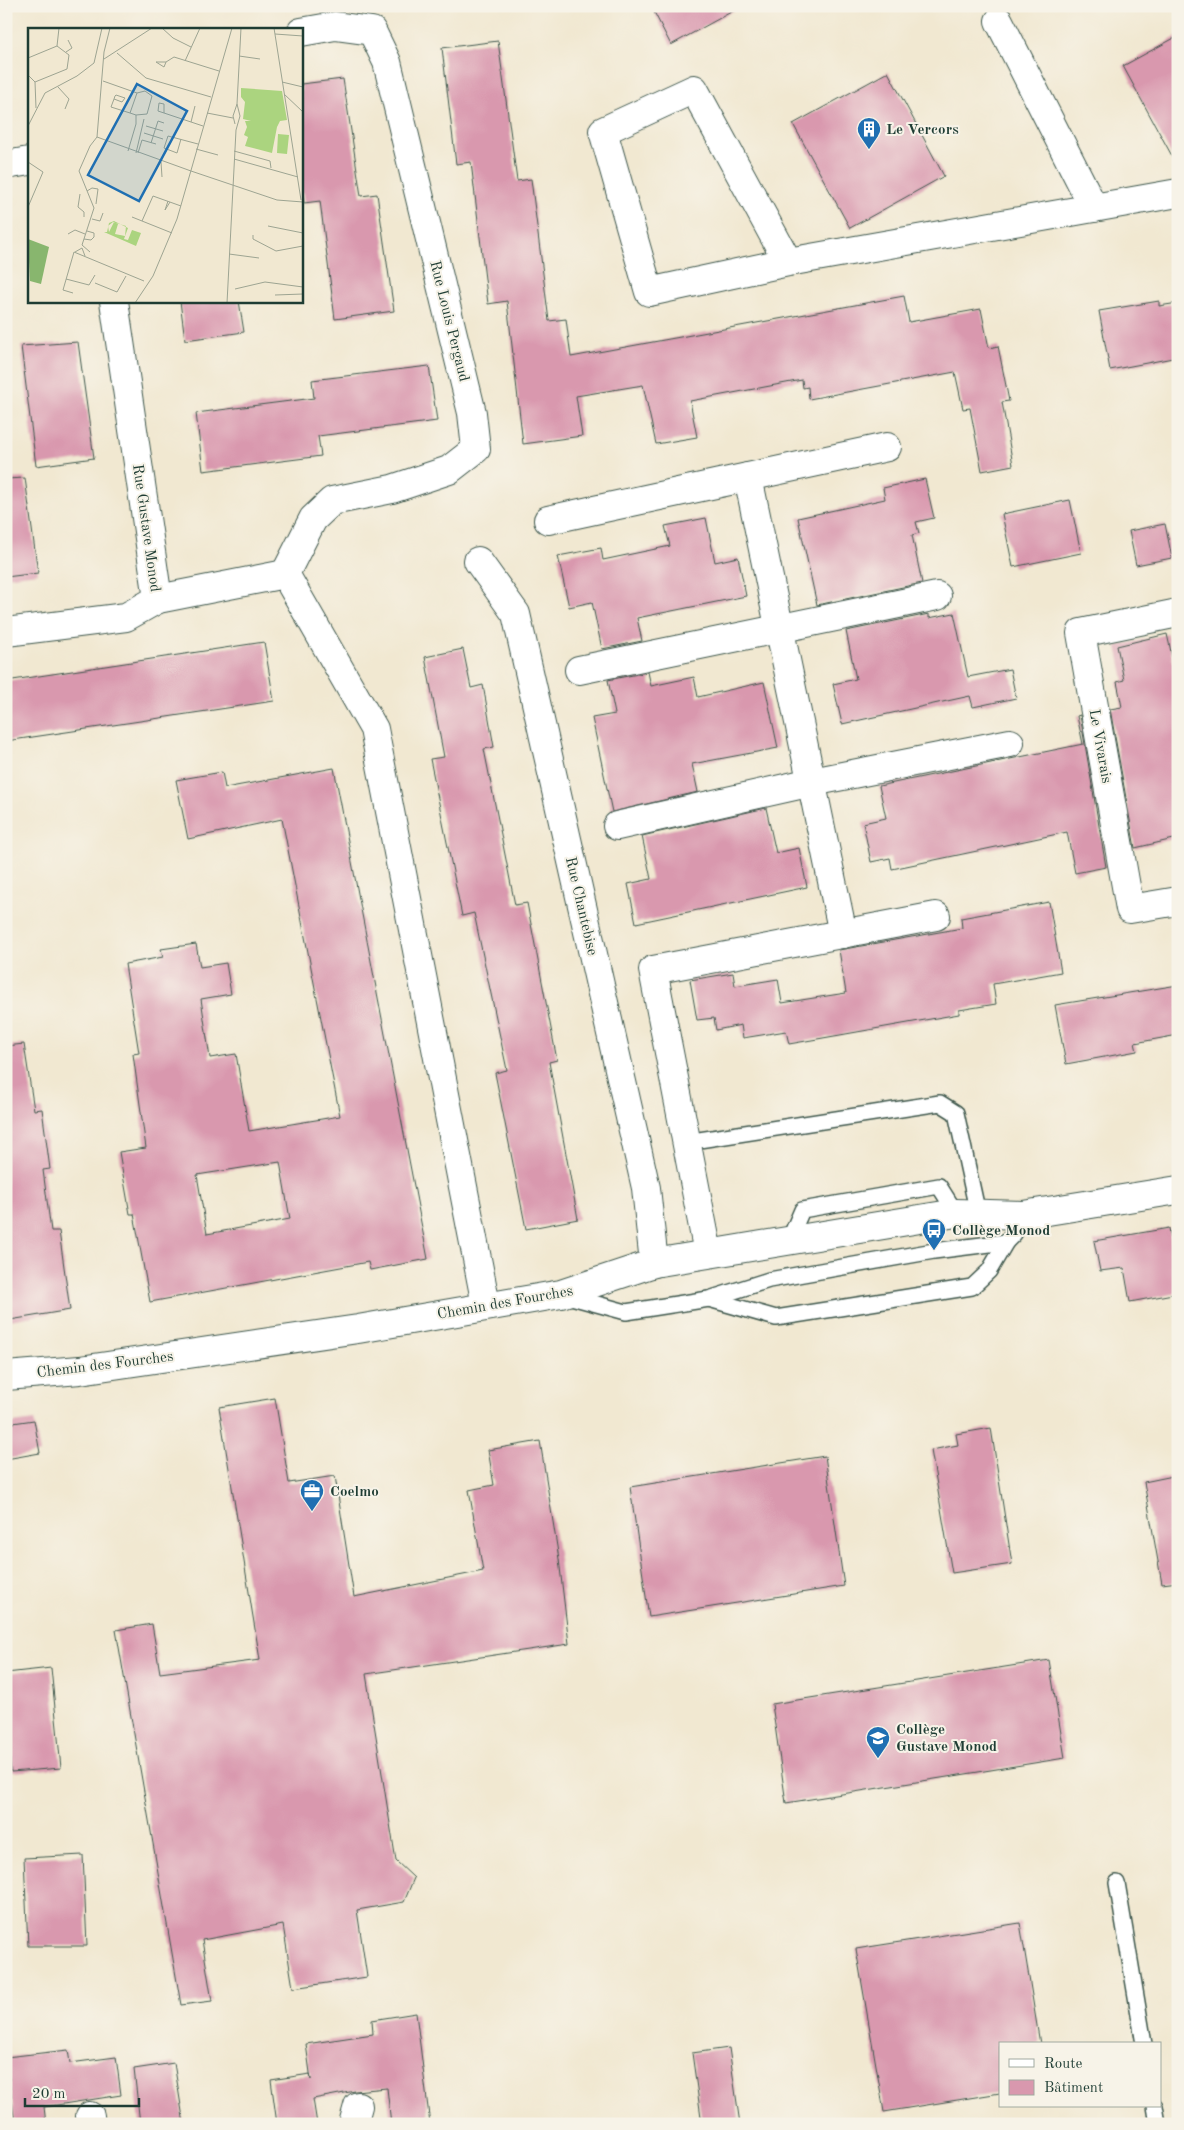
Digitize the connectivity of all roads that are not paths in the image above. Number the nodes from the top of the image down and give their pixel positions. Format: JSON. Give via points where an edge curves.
{"nodes":[{"id":1,"x":999,"y":21,"type":"dead end"},
{"id":2,"x":302,"y":32,"type":"edge"},
{"id":3,"x":28,"y":161,"type":"edge"},
{"id":4,"x":6,"y":164,"type":"edge"},
{"id":5,"x":1178,"y":193,"type":"edge"},
{"id":6,"x":1094,"y":208,"type":"junction"},
{"id":7,"x":788,"y":262,"type":"junction"},
{"id":8,"x":114,"y":302,"type":"edge"},
{"id":9,"x":887,"y":447,"type":"dead end"},
{"id":10,"x":748,"y":477,"type":"junction"},
{"id":11,"x":548,"y":520,"type":"dead end"},
{"id":12,"x":478,"y":561,"type":"dead end"},
{"id":13,"x":286,"y":574,"type":"junction"},
{"id":14,"x":937,"y":596,"type":"dead end"},
{"id":15,"x":158,"y":599,"type":"junction"},
{"id":16,"x":1178,"y":613,"type":"edge"},
{"id":17,"x":781,"y":630,"type":"junction"},
{"id":18,"x":6,"y":632,"type":"edge"},
{"id":19,"x":579,"y":670,"type":"dead end"},
{"id":20,"x":1010,"y":743,"type":"dead end"},
{"id":21,"x":812,"y":782,"type":"junction"},
{"id":22,"x":617,"y":826,"type":"dead end"},
{"id":23,"x":1178,"y":901,"type":"edge"},
{"id":24,"x":936,"y":916,"type":"dead end"},
{"id":25,"x":843,"y":934,"type":"junction"},
{"id":26,"x":686,"y":1142,"type":"junction"},
{"id":27,"x":1178,"y":1190,"type":"edge"},
{"id":28,"x":967,"y":1214,"type":"junction"},
{"id":29,"x":1023,"y":1215,"type":"junction"},
{"id":30,"x":1006,"y":1242,"type":"junction"},
{"id":31,"x":708,"y":1253,"type":"junction"},
{"id":32,"x":654,"y":1263,"type":"junction"},
{"id":33,"x":561,"y":1294,"type":"junction"},
{"id":34,"x":709,"y":1299,"type":"junction"},
{"id":35,"x":486,"y":1305,"type":"junction"},
{"id":36,"x":6,"y":1376,"type":"edge"},
{"id":37,"x":1117,"y":1884,"type":"dead end"},
{"id":38,"x":1144,"y":2042,"type":"edge"},
{"id":39,"x":1155,"y":2108,"type":"edge"},
{"id":40,"x":1158,"y":2124,"type":"edge"}],
"edges":[{"from":1,"to":6,"type":"street"},
{"from":2,"to":13,"type":"street","name":"Rue Louis Pergaud","via":[[335,26],[372,31],[387,62],[472,413],[476,449],[449,470],[392,489],[332,501],[313,519]]},
{"from":3,"to":4,"type":"street"},
{"from":5,"to":6,"type":"street"},
{"from":6,"to":7,"type":"street"},
{"from":7,"to":7,"type":"street","via":[[649,292],[603,130],[694,89]]},
{"from":8,"to":15,"type":"street","name":"Rue Gustave Monod"},
{"from":9,"to":10,"type":"street"},
{"from":10,"to":11,"type":"street"},
{"from":10,"to":17,"type":"street"},
{"from":12,"to":32,"type":"street","name":"Rue Chantebise","via":[[516,614],[646,1188]]},
{"from":13,"to":15,"type":"street"},
{"from":13,"to":35,"type":"street","via":[[374,729]]},
{"from":14,"to":17,"type":"street"},
{"from":15,"to":18,"type":"street","name":"Rue Gustave Monod","via":[[126,618]]},
{"from":16,"to":23,"type":"street","name":"Le Vivarais","via":[[1081,633],[1130,909]]},
{"from":17,"to":19,"type":"street"},
{"from":17,"to":21,"type":"street"},
{"from":20,"to":21,"type":"street"},
{"from":21,"to":22,"type":"street"},
{"from":21,"to":25,"type":"street"},
{"from":24,"to":25,"type":"street"},
{"from":25,"to":26,"type":"street","via":[[653,970]]},
{"from":26,"to":28,"type":"lane","via":[[940,1103],[956,1113]]},
{"from":26,"to":31,"type":"street"},
{"from":27,"to":29,"type":"street","name":"Chemin des Fourches"},
{"from":28,"to":29,"type":"street","name":"Chemin des Fourches"},
{"from":28,"to":31,"type":"street","name":"Chemin des Fourches"},
{"from":29,"to":30,"type":"lane","via":[[1014,1234]]},
{"from":30,"to":34,"type":"lane","via":[[934,1251],[769,1280]]},
{"from":30,"to":34,"type":"lane","via":[[989,1271],[972,1287],[776,1318]]},
{"from":31,"to":32,"type":"street","name":"Chemin des Fourches"},
{"from":32,"to":33,"type":"street","name":"Chemin des Fourches"},
{"from":33,"to":34,"type":"lane","via":[[626,1312]]},
{"from":33,"to":35,"type":"street","name":"Chemin des Fourches"},
{"from":35,"to":36,"type":"street","name":"Chemin des Fourches","via":[[358,1328],[90,1368]]},
{"from":37,"to":38,"type":"lane"},
{"from":39,"to":40,"type":"lane"}]}
